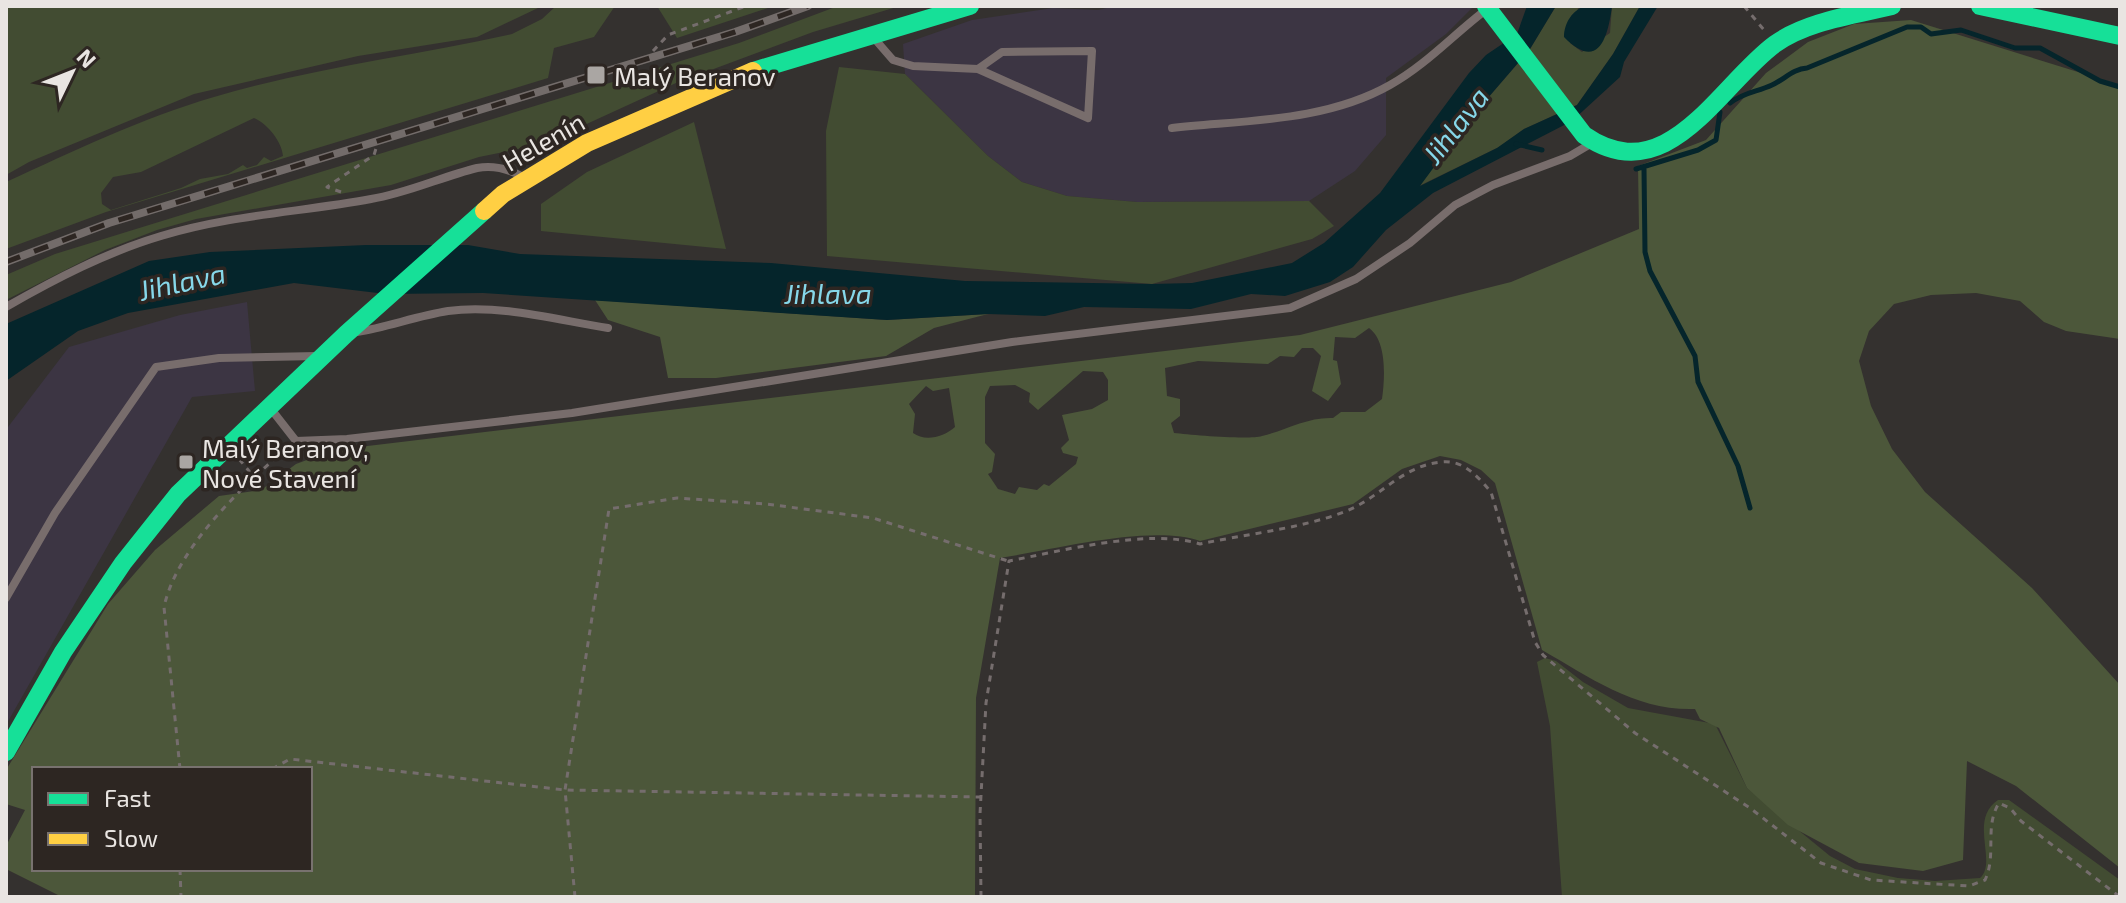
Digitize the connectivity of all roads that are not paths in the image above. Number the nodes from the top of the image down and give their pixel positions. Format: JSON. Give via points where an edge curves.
{"nodes":[{"id":1,"x":970,"y":6,"type":"edge"},
{"id":2,"x":1892,"y":6,"type":"edge"},
{"id":3,"x":1980,"y":6,"type":"edge"},
{"id":4,"x":1486,"y":7,"type":"edge"},
{"id":5,"x":872,"y":36,"type":"junction"},
{"id":6,"x":2120,"y":36,"type":"edge"},
{"id":7,"x":978,"y":69,"type":"junction"},
{"id":8,"x":1172,"y":128,"type":"dead end"},
{"id":9,"x":1593,"y":143,"type":"junction"},
{"id":10,"x":525,"y":178,"type":"junction"},
{"id":11,"x":6,"y":307,"type":"edge"},
{"id":12,"x":608,"y":328,"type":"dead end"},
{"id":13,"x":346,"y":334,"type":"junction"},
{"id":14,"x":322,"y":356,"type":"junction"},
{"id":15,"x":270,"y":408,"type":"junction"},
{"id":16,"x":6,"y":598,"type":"edge"},
{"id":17,"x":6,"y":752,"type":"edge"}],
"edges":[{"from":1,"to":5,"type":"street","name":"Helenín"},
{"from":2,"to":9,"type":"street","via":[[1823,23],[1776,43],[1698,123],[1669,142],[1628,150]]},
{"from":3,"to":6,"type":"street"},
{"from":4,"to":8,"type":"lane","via":[[1420,65],[1361,98],[1324,111]]},
{"from":4,"to":9,"type":"street"},
{"from":5,"to":7,"type":"lane","via":[[893,60]]},
{"from":5,"to":10,"type":"street","name":"Helenín","via":[[735,77],[587,143]]},
{"from":7,"to":7,"type":"lane","via":[[1033,94],[1088,118],[1092,51],[1002,52]]},
{"from":9,"to":15,"type":"lane","via":[[1455,205],[1356,279],[1290,308],[1012,342],[572,413],[347,439],[296,441]]},
{"from":10,"to":11,"type":"lane","via":[[499,168],[478,168],[375,199],[222,220],[106,256]]},
{"from":10,"to":13,"type":"street","name":"Helenín"},
{"from":12,"to":13,"type":"lane","via":[[471,310]]},
{"from":13,"to":14,"type":"street","name":"Helenín"},
{"from":14,"to":15,"type":"street","name":"Helenín"},
{"from":14,"to":16,"type":"lane","via":[[219,358],[156,367],[55,513]]},
{"from":15,"to":17,"type":"street","name":"Helenín","via":[[178,494],[123,563],[63,652]]}]}
